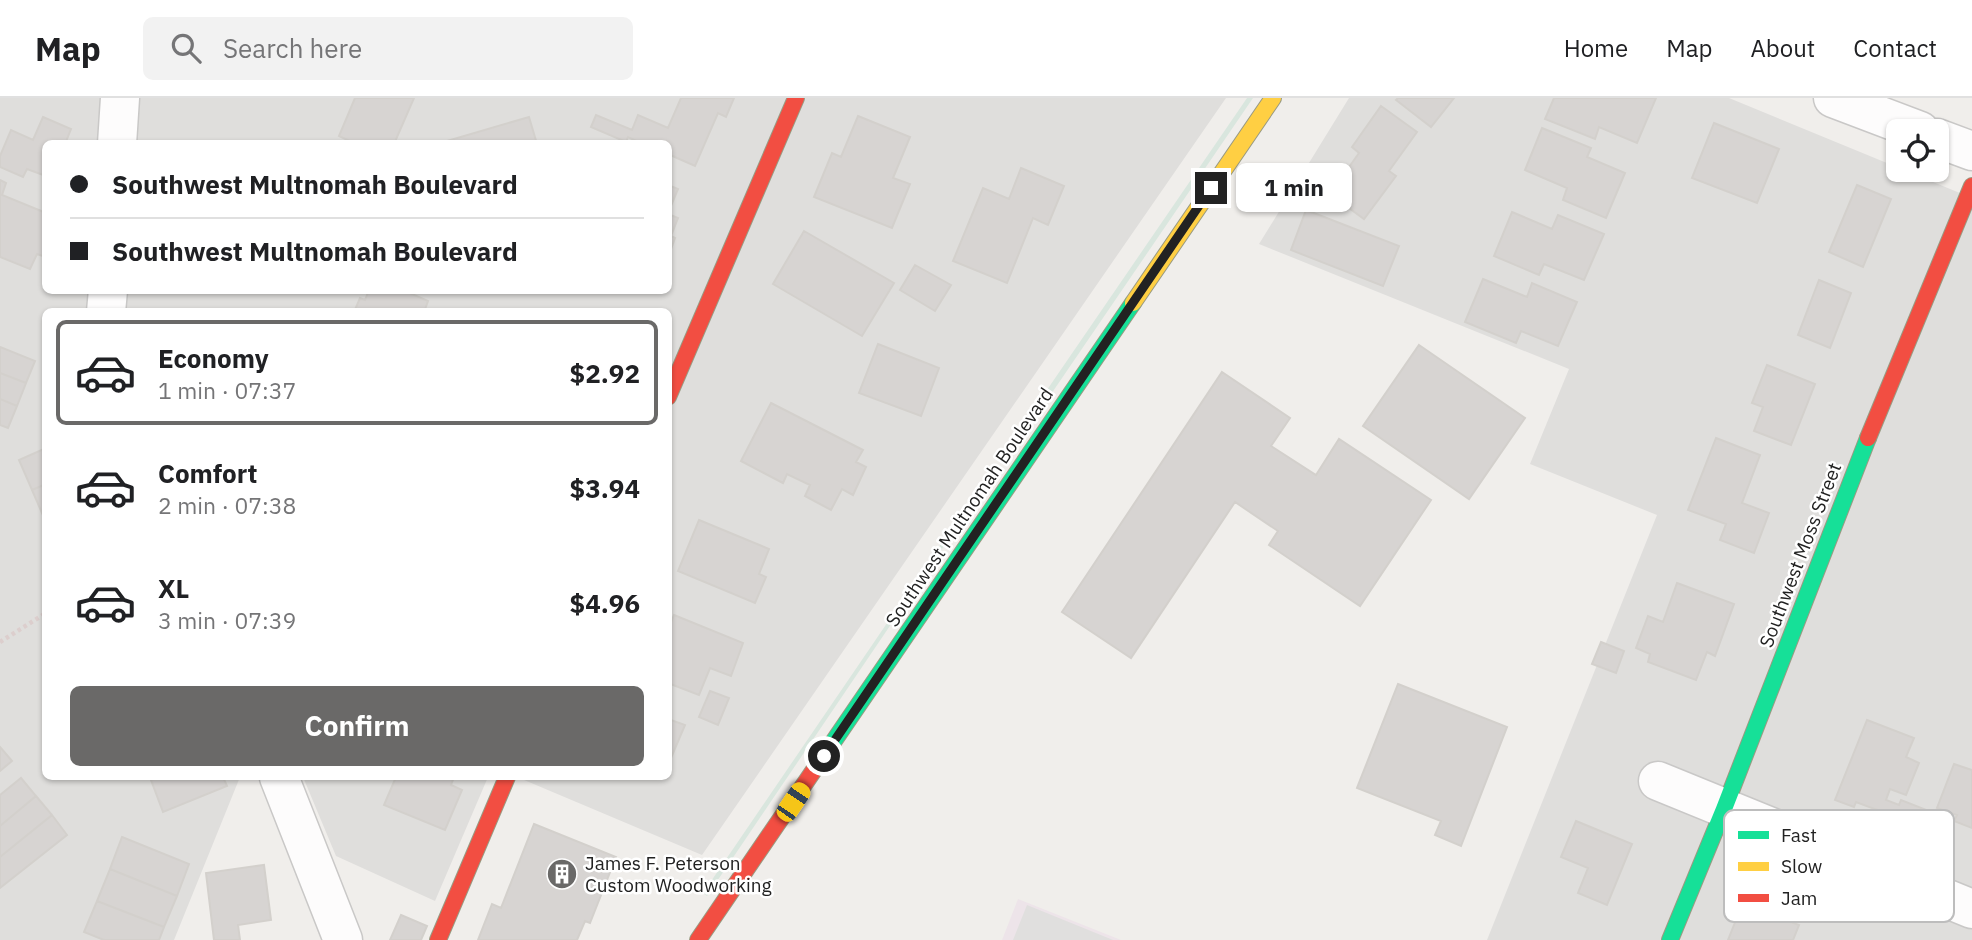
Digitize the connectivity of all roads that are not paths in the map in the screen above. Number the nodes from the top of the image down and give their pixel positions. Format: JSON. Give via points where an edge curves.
{"nodes":[{"id":1,"x":120,"y":98,"type":"edge"},
{"id":2,"x":796,"y":98,"type":"edge"},
{"id":3,"x":1273,"y":98,"type":"edge"},
{"id":4,"x":1833,"y":98,"type":"edge"},
{"id":5,"x":1888,"y":119,"type":"edge"},
{"id":6,"x":117,"y":140,"type":"edge"},
{"id":7,"x":1949,"y":142,"type":"edge"},
{"id":8,"x":1972,"y":151,"type":"edge"},
{"id":9,"x":1972,"y":186,"type":"edge"},
{"id":10,"x":672,"y":388,"type":"edge"},
{"id":11,"x":280,"y":780,"type":"edge"},
{"id":12,"x":506,"y":780,"type":"edge"},
{"id":13,"x":1658,"y":781,"type":"dead end"},
{"id":14,"x":1724,"y":809,"type":"junction"},
{"id":15,"x":1954,"y":902,"type":"edge"},
{"id":16,"x":1972,"y":909,"type":"edge"},
{"id":17,"x":343,"y":940,"type":"edge"},
{"id":18,"x":438,"y":940,"type":"edge"},
{"id":19,"x":698,"y":940,"type":"edge"},
{"id":20,"x":1670,"y":940,"type":"edge"}],
"edges":[{"from":1,"to":6,"type":"street"},
{"from":2,"to":10,"type":"street"},
{"from":3,"to":19,"type":"street","name":"Southwest Multnomah Boulevard"},
{"from":4,"to":5,"type":"street"},
{"from":7,"to":8,"type":"street"},
{"from":9,"to":14,"type":"street","name":"Southwest Moss Street"},
{"from":11,"to":17,"type":"street"},
{"from":12,"to":18,"type":"street"},
{"from":13,"to":14,"type":"street"},
{"from":14,"to":20,"type":"street","name":"Southwest Moss Street"},
{"from":15,"to":16,"type":"street"}]}
